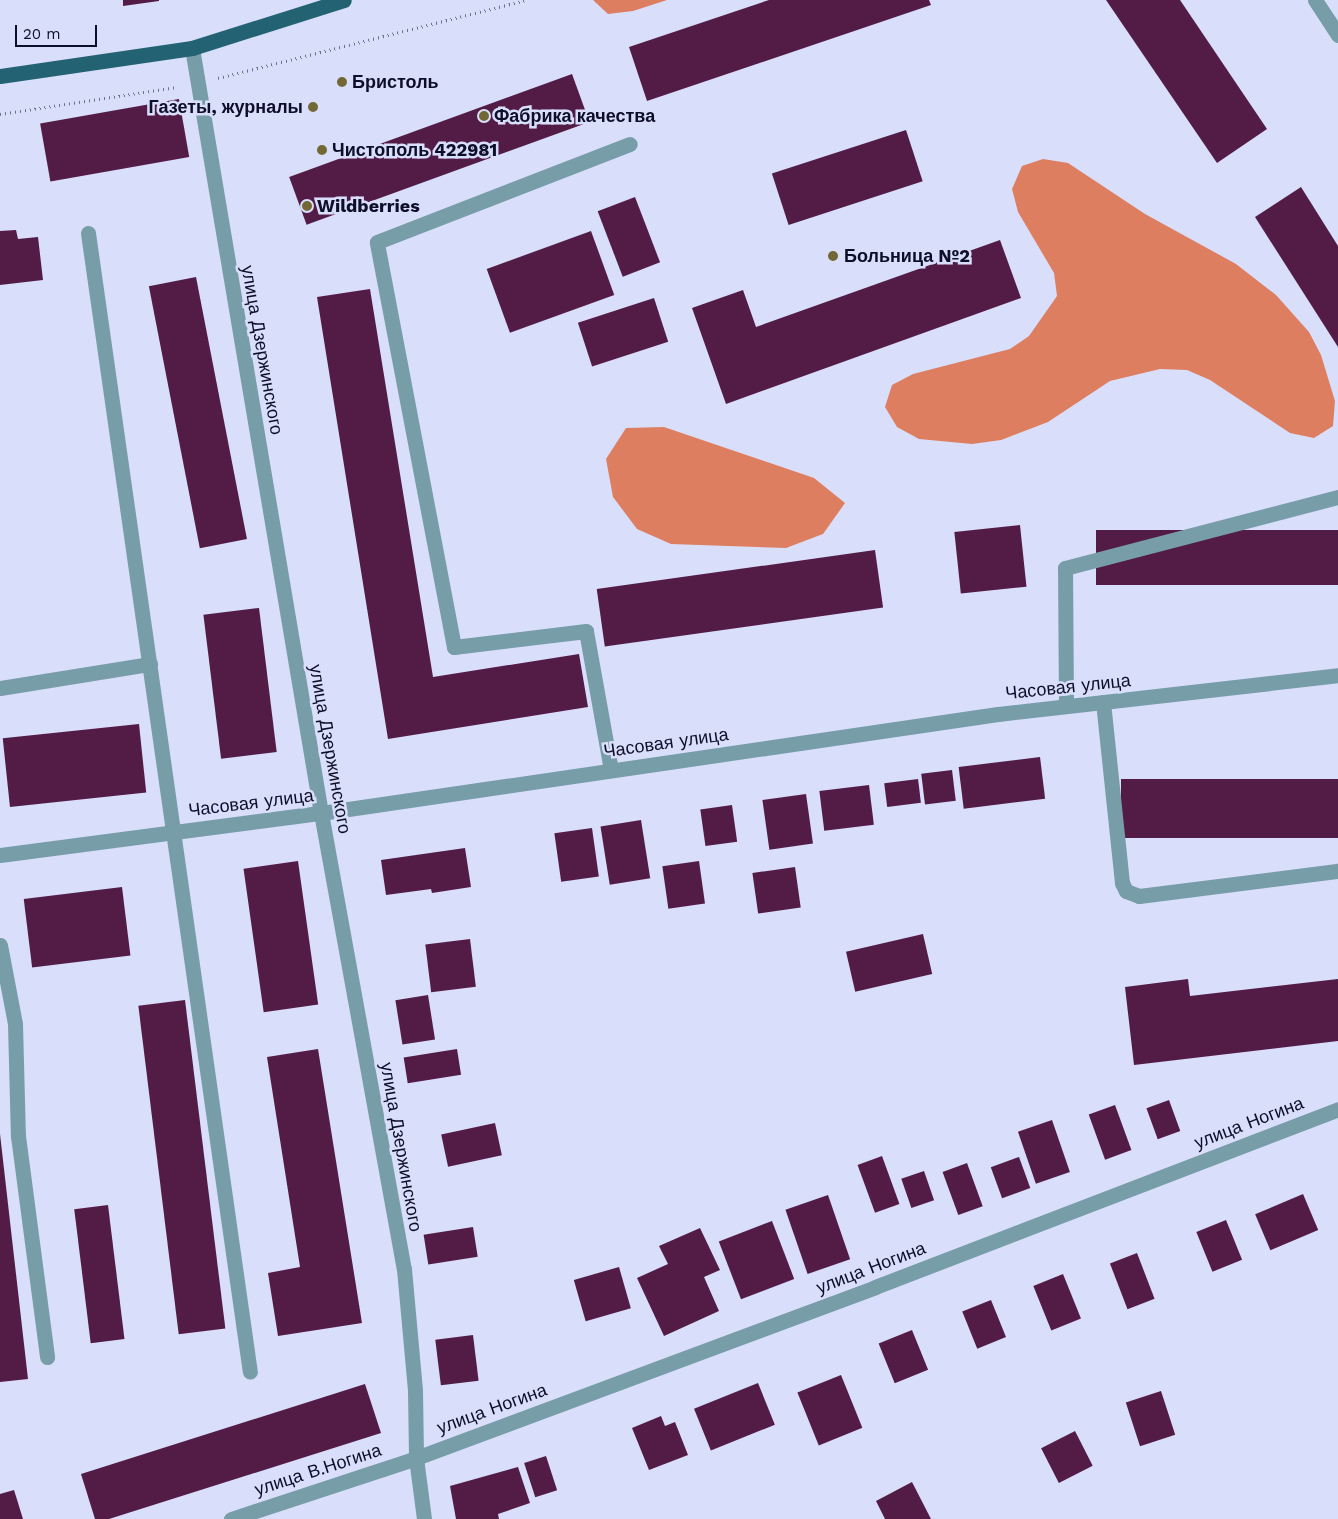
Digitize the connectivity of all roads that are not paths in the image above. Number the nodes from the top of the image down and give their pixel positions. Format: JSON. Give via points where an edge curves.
{"nodes":[{"id":1,"x":344,"y":0,"type":"edge"},
{"id":2,"x":1316,"y":0,"type":"edge"},
{"id":3,"x":1338,"y":35,"type":"edge"},
{"id":4,"x":192,"y":48,"type":"junction"},
{"id":5,"x":0,"y":76,"type":"edge"},
{"id":6,"x":630,"y":144,"type":"dead end"},
{"id":7,"x":88,"y":233,"type":"dead end"},
{"id":8,"x":1338,"y":498,"type":"edge"},
{"id":9,"x":150,"y":664,"type":"junction"},
{"id":10,"x":1338,"y":675,"type":"edge"},
{"id":11,"x":0,"y":688,"type":"edge"},
{"id":12,"x":1103,"y":702,"type":"junction"},
{"id":13,"x":1066,"y":706,"type":"junction"},
{"id":14,"x":611,"y":770,"type":"junction"},
{"id":15,"x":321,"y":813,"type":"junction"},
{"id":16,"x":174,"y":832,"type":"junction"},
{"id":17,"x":0,"y":855,"type":"edge"},
{"id":18,"x":1338,"y":871,"type":"edge"},
{"id":19,"x":0,"y":945,"type":"edge"},
{"id":20,"x":1338,"y":1109,"type":"edge"},
{"id":21,"x":47,"y":1357,"type":"dead end"},
{"id":22,"x":250,"y":1372,"type":"dead end"},
{"id":23,"x":416,"y":1458,"type":"junction"},
{"id":24,"x":231,"y":1519,"type":"edge"},
{"id":25,"x":424,"y":1519,"type":"edge"}],
"edges":[{"from":1,"to":4,"type":"main road"},
{"from":2,"to":3,"type":"street"},
{"from":4,"to":5,"type":"main road"},
{"from":4,"to":15,"type":"street","name":"улица Дзержинского"},
{"from":6,"to":14,"type":"street","via":[[377,242],[454,647],[586,631]]},
{"from":7,"to":9,"type":"street"},
{"from":8,"to":13,"type":"street","via":[[1065,568]]},
{"from":9,"to":11,"type":"street"},
{"from":9,"to":16,"type":"street"},
{"from":10,"to":12,"type":"street","name":"Часовая улица"},
{"from":12,"to":13,"type":"street","name":"Часовая улица"},
{"from":12,"to":18,"type":"street","via":[[1122,883],[1126,891],[1139,896]]},
{"from":13,"to":14,"type":"street","name":"Часовая улица"},
{"from":14,"to":15,"type":"street","name":"Часовая улица"},
{"from":15,"to":16,"type":"street","name":"Часовая улица"},
{"from":15,"to":23,"type":"street","name":"улица Дзержинского","via":[[404,1269],[415,1391]]},
{"from":16,"to":17,"type":"street","name":"Часовая улица"},
{"from":16,"to":22,"type":"street"},
{"from":19,"to":21,"type":"street","via":[[16,1024],[18,1136]]},
{"from":20,"to":23,"type":"street","name":"улица Ногина","via":[[876,1287]]},
{"from":23,"to":24,"type":"street","name":"улица В.Ногина"},
{"from":23,"to":25,"type":"street","name":"улица Дзержинского"}]}
